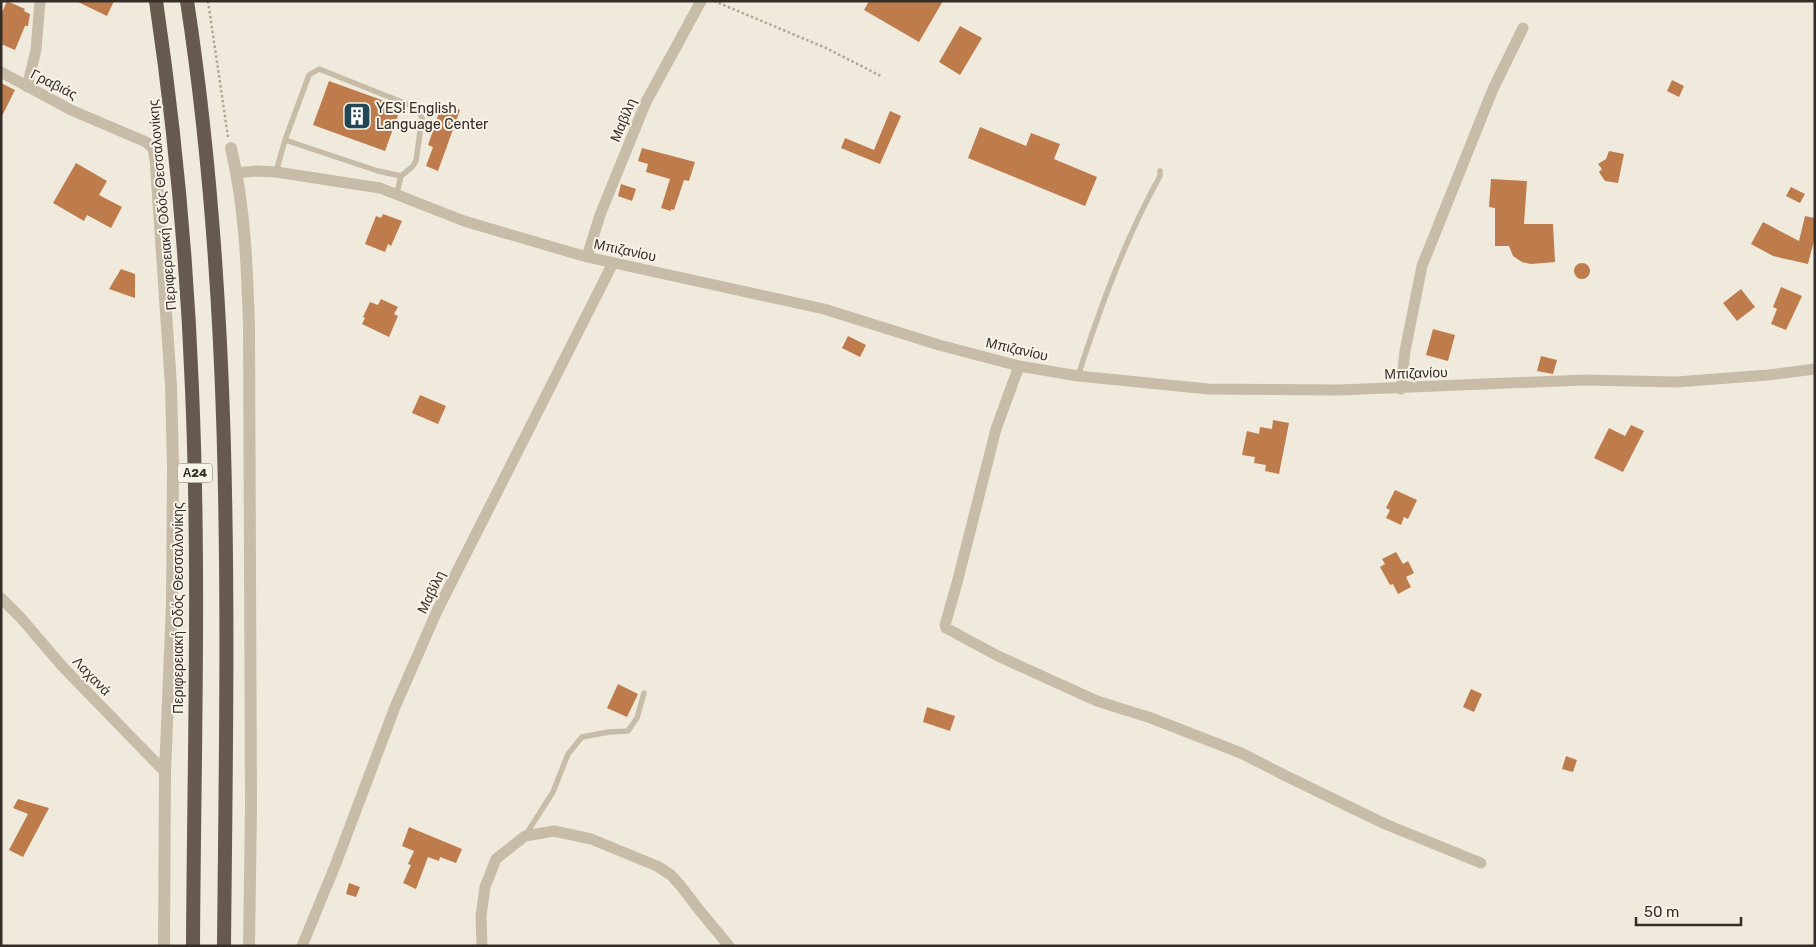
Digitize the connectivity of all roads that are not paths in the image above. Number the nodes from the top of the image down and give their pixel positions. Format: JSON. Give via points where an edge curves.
{"nodes":[{"id":1,"x":40,"y":1,"type":"edge"},
{"id":2,"x":156,"y":1,"type":"edge"},
{"id":3,"x":188,"y":1,"type":"edge"},
{"id":4,"x":702,"y":1,"type":"edge"},
{"id":5,"x":1523,"y":28,"type":"dead end"},
{"id":6,"x":1,"y":72,"type":"edge"},
{"id":7,"x":27,"y":87,"type":"junction"},
{"id":8,"x":285,"y":140,"type":"junction"},
{"id":9,"x":231,"y":148,"type":"road end"},
{"id":10,"x":156,"y":166,"type":"joint"},
{"id":11,"x":1160,"y":170,"type":"dead end"},
{"id":12,"x":276,"y":172,"type":"junction"},
{"id":13,"x":237,"y":173,"type":"junction"},
{"id":14,"x":401,"y":176,"type":"junction"},
{"id":15,"x":397,"y":193,"type":"junction"},
{"id":16,"x":587,"y":257,"type":"junction"},
{"id":17,"x":613,"y":263,"type":"junction"},
{"id":18,"x":1018,"y":366,"type":"junction"},
{"id":19,"x":1815,"y":369,"type":"edge"},
{"id":20,"x":1078,"y":376,"type":"junction"},
{"id":21,"x":1401,"y":388,"type":"junction"},
{"id":22,"x":1,"y":598,"type":"edge"},
{"id":23,"x":644,"y":694,"type":"dead end"},
{"id":24,"x":165,"y":772,"type":"junction"},
{"id":25,"x":525,"y":836,"type":"junction"},
{"id":26,"x":1481,"y":863,"type":"dead end"},
{"id":27,"x":164,"y":946,"type":"edge"},
{"id":28,"x":193,"y":946,"type":"edge"},
{"id":29,"x":224,"y":946,"type":"edge"},
{"id":30,"x":249,"y":946,"type":"edge"},
{"id":31,"x":302,"y":946,"type":"edge"},
{"id":32,"x":482,"y":946,"type":"edge"},
{"id":33,"x":729,"y":946,"type":"edge"}],
"edges":[{"from":1,"to":7,"type":"street","via":[[36,50]]},
{"from":2,"to":28,"type":"highway","name":"Περιφερειακή Οδός Θεσσαλονίκης","number":"Α24","via":[[177,165],[193,402]]},
{"from":3,"to":29,"type":"highway","number":"Α24","via":[[204,127],[223,390],[226,525]]},
{"from":4,"to":16,"type":"street","name":"Μαβίλη","via":[[646,102],[600,215]]},
{"from":5,"to":21,"type":"street","via":[[1493,89],[1422,266]]},
{"from":6,"to":7,"type":"street","name":"Γραβιάς"},
{"from":7,"to":10,"type":"street","name":"Γραβιάς","via":[[148,143],[154,151]]},
{"from":8,"to":12,"type":"lane"},
{"from":8,"to":14,"type":"lane"},
{"from":8,"to":14,"type":"lane","via":[[309,75],[319,69],[418,110],[422,118],[416,161]]},
{"from":9,"to":13,"type":"street"},
{"from":10,"to":24,"type":"street","via":[[171,386],[173,466],[172,605]]},
{"from":11,"to":20,"type":"lane","via":[[1122,257]]},
{"from":12,"to":13,"type":"street","name":"Μπιζανίου"},
{"from":12,"to":15,"type":"street","name":"Μπιζανίου","via":[[360,183]]},
{"from":13,"to":30,"type":"street","via":[[246,246],[249,326]]},
{"from":14,"to":15,"type":"lane"},
{"from":15,"to":16,"type":"street","name":"Μπιζανίου","via":[[464,221]]},
{"from":16,"to":17,"type":"street","name":"Μπιζανίου"},
{"from":17,"to":18,"type":"street","name":"Μπιζανίου","via":[[824,309]]},
{"from":17,"to":31,"type":"street","name":"Μαβίλη","via":[[438,611],[395,706]]},
{"from":18,"to":20,"type":"street","name":"Μπιζανίου"},
{"from":18,"to":26,"type":"street","via":[[996,429],[946,628],[998,656],[1097,701],[1241,752],[1385,824]]},
{"from":19,"to":21,"type":"street","name":"Μπιζανίου","via":[[1676,382],[1584,380]]},
{"from":20,"to":21,"type":"street","name":"Μπιζανίου","via":[[1208,389]]},
{"from":22,"to":24,"type":"street","name":"Λαχανά","via":[[67,672]]},
{"from":23,"to":25,"type":"lane","via":[[637,718],[628,731],[582,737],[568,754],[553,792]]},
{"from":24,"to":27,"type":"street"},
{"from":25,"to":32,"type":"street","via":[[496,859],[485,887],[481,916]]},
{"from":25,"to":33,"type":"street","via":[[554,831],[591,839],[657,866],[671,875]]}]}
